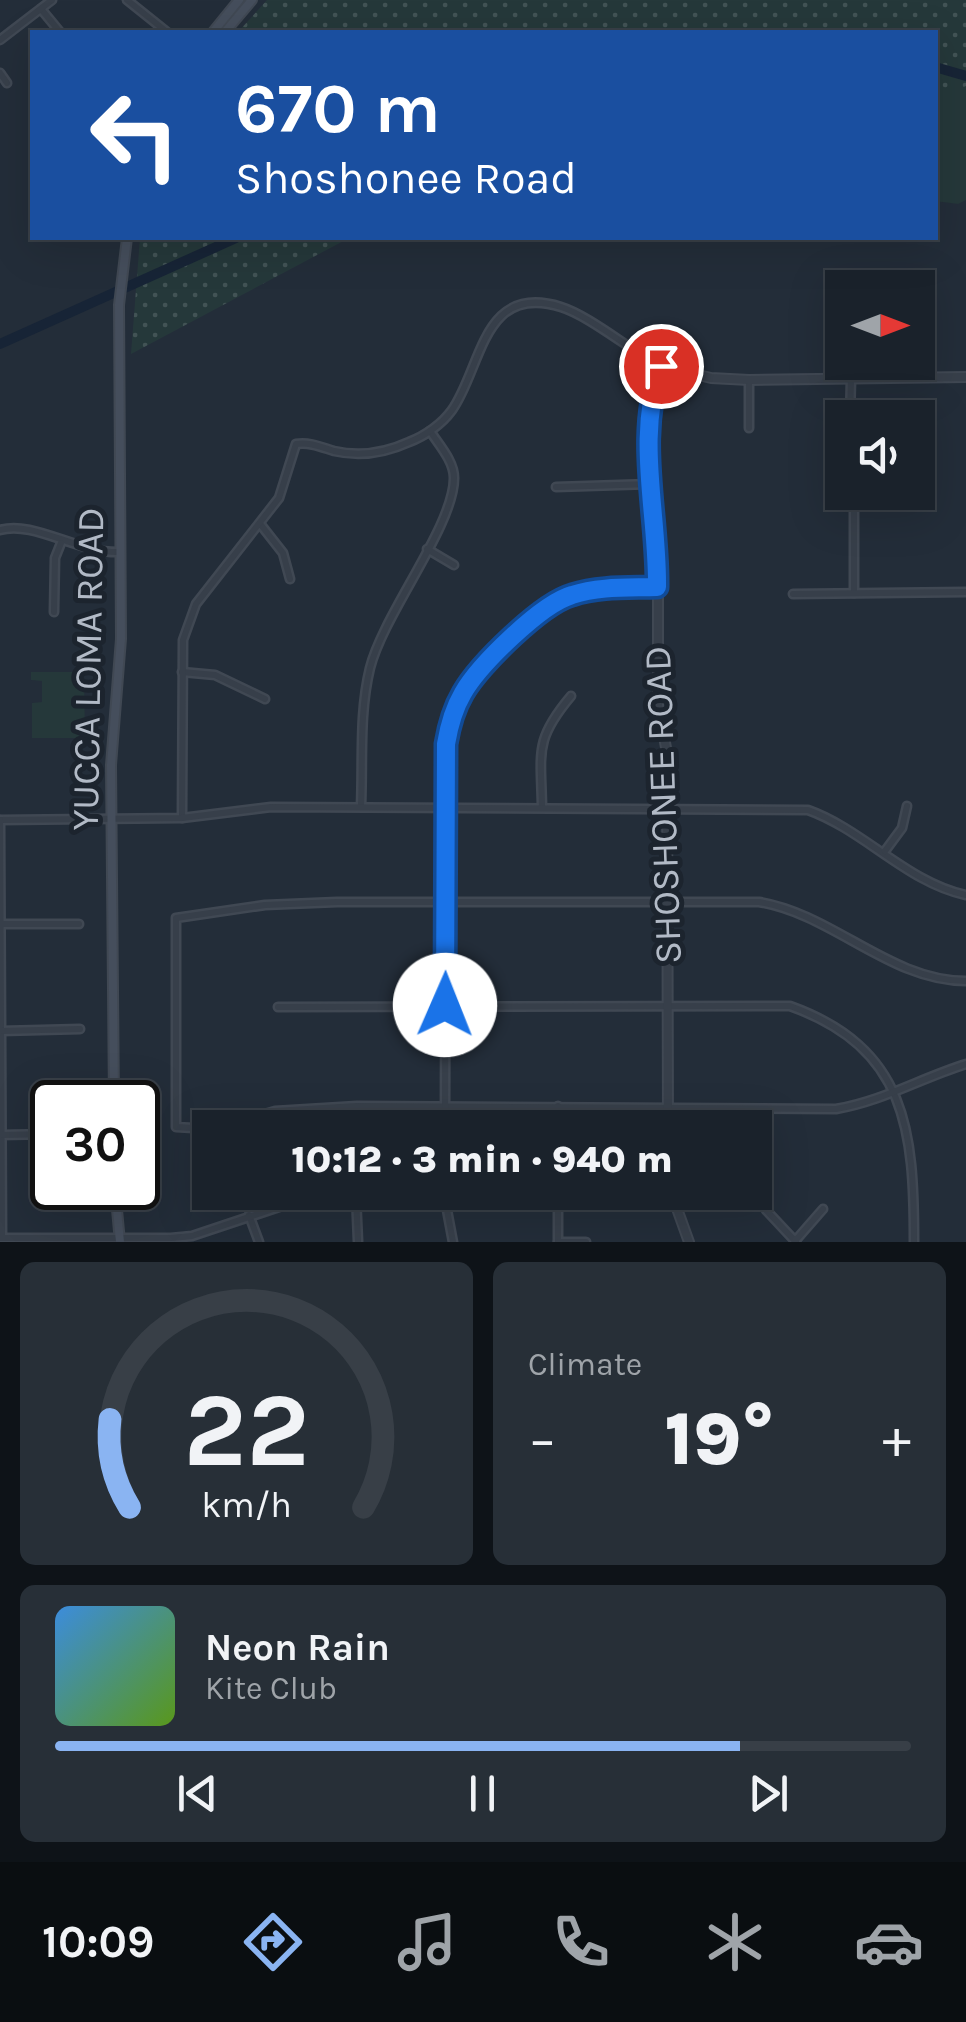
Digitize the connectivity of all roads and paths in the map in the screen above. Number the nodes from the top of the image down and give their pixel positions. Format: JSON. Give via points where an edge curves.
{"nodes":[{"id":1,"x":52,"y":0,"type":"edge"},
{"id":2,"x":127,"y":0,"type":"edge"},
{"id":3,"x":239,"y":0,"type":"edge"},
{"id":4,"x":252,"y":0,"type":"edge"},
{"id":5,"x":41,"y":9,"type":"junction"},
{"id":6,"x":58,"y":30,"type":"edge"},
{"id":7,"x":164,"y":30,"type":"edge"},
{"id":8,"x":215,"y":30,"type":"edge"},
{"id":9,"x":226,"y":30,"type":"edge"},
{"id":10,"x":0,"y":40,"type":"edge"},
{"id":11,"x":0,"y":73,"type":"edge"},
{"id":12,"x":7,"y":83,"type":"dead end"},
{"id":13,"x":127,"y":240,"type":"edge"},
{"id":14,"x":661,"y":366,"type":"junction"},
{"id":15,"x":966,"y":377,"type":"edge"},
{"id":16,"x":935,"y":378,"type":"edge"},
{"id":17,"x":825,"y":379,"type":"edge"},
{"id":18,"x":749,"y":380,"type":"junction"},
{"id":19,"x":749,"y":428,"type":"dead end"},
{"id":20,"x":430,"y":431,"type":"junction"},
{"id":21,"x":650,"y":484,"type":"junction"},
{"id":22,"x":556,"y":487,"type":"dead end"},
{"id":23,"x":854,"y":510,"type":"edge"},
{"id":24,"x":262,"y":525,"type":"junction"},
{"id":25,"x":0,"y":530,"type":"edge"},
{"id":26,"x":61,"y":543,"type":"junction"},
{"id":27,"x":428,"y":548,"type":"junction"},
{"id":28,"x":120,"y":552,"type":"junction"},
{"id":29,"x":454,"y":565,"type":"dead end"},
{"id":30,"x":290,"y":579,"type":"dead end"},
{"id":31,"x":657,"y":587,"type":"junction"},
{"id":32,"x":966,"y":592,"type":"edge"},
{"id":33,"x":854,"y":593,"type":"junction"},
{"id":34,"x":792,"y":594,"type":"dead end"},
{"id":35,"x":54,"y":612,"type":"dead end"},
{"id":36,"x":182,"y":672,"type":"junction"},
{"id":37,"x":571,"y":696,"type":"dead end"},
{"id":38,"x":265,"y":699,"type":"dead end"},
{"id":39,"x":362,"y":806,"type":"junction"},
{"id":40,"x":908,"y":806,"type":"dead end"},
{"id":41,"x":446,"y":807,"type":"junction"},
{"id":42,"x":542,"y":807,"type":"junction"},
{"id":43,"x":668,"y":807,"type":"junction"},
{"id":44,"x":182,"y":818,"type":"junction"},
{"id":45,"x":0,"y":820,"type":"edge"},
{"id":46,"x":112,"y":820,"type":"junction"},
{"id":47,"x":885,"y":851,"type":"junction"},
{"id":48,"x":966,"y":895,"type":"edge"},
{"id":49,"x":668,"y":901,"type":"junction"},
{"id":50,"x":446,"y":902,"type":"junction"},
{"id":51,"x":0,"y":924,"type":"edge"},
{"id":52,"x":79,"y":924,"type":"dead end"},
{"id":53,"x":966,"y":981,"type":"edge"},
{"id":54,"x":668,"y":1004,"type":"junction"},
{"id":55,"x":445,"y":1005,"type":"junction"},
{"id":56,"x":278,"y":1007,"type":"dead end"},
{"id":57,"x":80,"y":1030,"type":"dead end"},
{"id":58,"x":0,"y":1031,"type":"edge"},
{"id":59,"x":966,"y":1064,"type":"edge"},
{"id":60,"x":114,"y":1080,"type":"edge"},
{"id":61,"x":895,"y":1094,"type":"junction"},
{"id":62,"x":558,"y":1106,"type":"junction"},
{"id":63,"x":446,"y":1107,"type":"junction"},
{"id":64,"x":668,"y":1107,"type":"junction"},
{"id":65,"x":753,"y":1108,"type":"joint"},
{"id":66,"x":318,"y":1110,"type":"edge"},
{"id":67,"x":558,"y":1110,"type":"edge"},
{"id":68,"x":192,"y":1127,"type":"edge"},
{"id":69,"x":30,"y":1134,"type":"edge"},
{"id":70,"x":1,"y":1135,"type":"edge"},
{"id":71,"x":823,"y":1209,"type":"dead end"},
{"id":72,"x":117,"y":1210,"type":"edge"},
{"id":73,"x":266,"y":1210,"type":"edge"},
{"id":74,"x":357,"y":1210,"type":"edge"},
{"id":75,"x":447,"y":1210,"type":"edge"},
{"id":76,"x":558,"y":1210,"type":"edge"},
{"id":77,"x":677,"y":1210,"type":"edge"},
{"id":78,"x":766,"y":1210,"type":"edge"},
{"id":79,"x":249,"y":1215,"type":"junction"},
{"id":80,"x":1,"y":1238,"type":"edge"},
{"id":81,"x":120,"y":1240,"type":"edge"},
{"id":82,"x":358,"y":1241,"type":"edge"},
{"id":83,"x":796,"y":1241,"type":"edge"},
{"id":84,"x":258,"y":1242,"type":"edge"},
{"id":85,"x":452,"y":1242,"type":"edge"},
{"id":86,"x":558,"y":1242,"type":"edge"},
{"id":87,"x":586,"y":1242,"type":"edge"},
{"id":88,"x":689,"y":1242,"type":"edge"},
{"id":89,"x":914,"y":1242,"type":"edge"}],
"edges":[{"from":1,"to":5,"type":"street"},
{"from":2,"to":7,"type":"street"},
{"from":3,"to":8,"type":"main road"},
{"from":4,"to":9,"type":"main road"},
{"from":5,"to":6,"type":"street"},
{"from":5,"to":10,"type":"street"},
{"from":11,"to":12,"type":"street"},
{"from":13,"to":28,"type":"main road","name":"YUCCA LOMA ROAD","via":[[119,318]]},
{"from":14,"to":18,"type":"street"},
{"from":14,"to":20,"type":"street","via":[[564,308],[518,308],[482,338],[452,410]]},
{"from":14,"to":21,"type":"street","name":"SHOSHONEE ROAD","via":[[646,429]]},
{"from":15,"to":16,"type":"street"},
{"from":17,"to":18,"type":"street"},
{"from":18,"to":19,"type":"street"},
{"from":20,"to":24,"type":"street","via":[[372,453],[296,444],[279,498]]},
{"from":20,"to":27,"type":"street","via":[[454,478]]},
{"from":21,"to":22,"type":"street"},
{"from":21,"to":31,"type":"street","name":"SHOSHONEE ROAD"},
{"from":23,"to":33,"type":"street"},
{"from":24,"to":30,"type":"street"},
{"from":24,"to":36,"type":"street","via":[[196,604],[183,640]]},
{"from":25,"to":26,"type":"street","via":[[34,530]]},
{"from":26,"to":28,"type":"street"},
{"from":26,"to":35,"type":"street"},
{"from":27,"to":29,"type":"street"},
{"from":27,"to":39,"type":"street","via":[[371,664],[363,701]]},
{"from":28,"to":46,"type":"main road","name":"YUCCA LOMA ROAD"},
{"from":31,"to":41,"type":"street","via":[[568,596],[542,610],[488,664],[450,718]]},
{"from":31,"to":43,"type":"street","name":"SHOSHONEE ROAD"},
{"from":32,"to":33,"type":"street"},
{"from":33,"to":34,"type":"street"},
{"from":36,"to":38,"type":"street","via":[[216,675]]},
{"from":36,"to":44,"type":"street"},
{"from":37,"to":42,"type":"street","via":[[541,742]]},
{"from":39,"to":41,"type":"street"},
{"from":39,"to":44,"type":"street","via":[[271,806]]},
{"from":40,"to":47,"type":"street"},
{"from":41,"to":42,"type":"street"},
{"from":41,"to":50,"type":"street"},
{"from":42,"to":43,"type":"street"},
{"from":43,"to":47,"type":"street","via":[[808,810]]},
{"from":43,"to":49,"type":"street","name":"SHOSHONEE ROAD"},
{"from":44,"to":46,"type":"street"},
{"from":45,"to":46,"type":"street"},
{"from":45,"to":51,"type":"street"},
{"from":46,"to":60,"type":"main road","name":"YUCCA LOMA ROAD"},
{"from":47,"to":48,"type":"street","via":[[930,883]]},
{"from":49,"to":50,"type":"street"},
{"from":49,"to":53,"type":"street","via":[[786,906],[914,972]]},
{"from":49,"to":54,"type":"street","name":"SHOSHONEE ROAD"},
{"from":50,"to":55,"type":"street"},
{"from":50,"to":68,"type":"street","via":[[264,905],[176,918],[176,1127]]},
{"from":51,"to":52,"type":"street"},
{"from":51,"to":58,"type":"street"},
{"from":54,"to":55,"type":"street"},
{"from":54,"to":61,"type":"street","via":[[790,1006],[824,1018],[876,1060]]},
{"from":54,"to":64,"type":"street","name":"SHOSHONEE ROAD"},
{"from":55,"to":56,"type":"street"},
{"from":55,"to":63,"type":"street"},
{"from":57,"to":58,"type":"street"},
{"from":58,"to":70,"type":"street"},
{"from":59,"to":61,"type":"street"},
{"from":61,"to":65,"type":"street","via":[[836,1109]]},
{"from":61,"to":89,"type":"street","via":[[914,1163]]},
{"from":62,"to":63,"type":"street"},
{"from":62,"to":64,"type":"street"},
{"from":62,"to":67,"type":"street"},
{"from":63,"to":66,"type":"street"},
{"from":64,"to":65,"type":"street"},
{"from":69,"to":70,"type":"street"},
{"from":70,"to":80,"type":"street"},
{"from":71,"to":83,"type":"street"},
{"from":72,"to":81,"type":"main road"},
{"from":73,"to":79,"type":"street"},
{"from":74,"to":82,"type":"street"},
{"from":75,"to":85,"type":"street"},
{"from":76,"to":86,"type":"street"},
{"from":77,"to":88,"type":"street"},
{"from":78,"to":83,"type":"street"},
{"from":79,"to":81,"type":"street","via":[[192,1236]]},
{"from":79,"to":84,"type":"street"},
{"from":80,"to":81,"type":"street"},
{"from":86,"to":87,"type":"street"}]}
